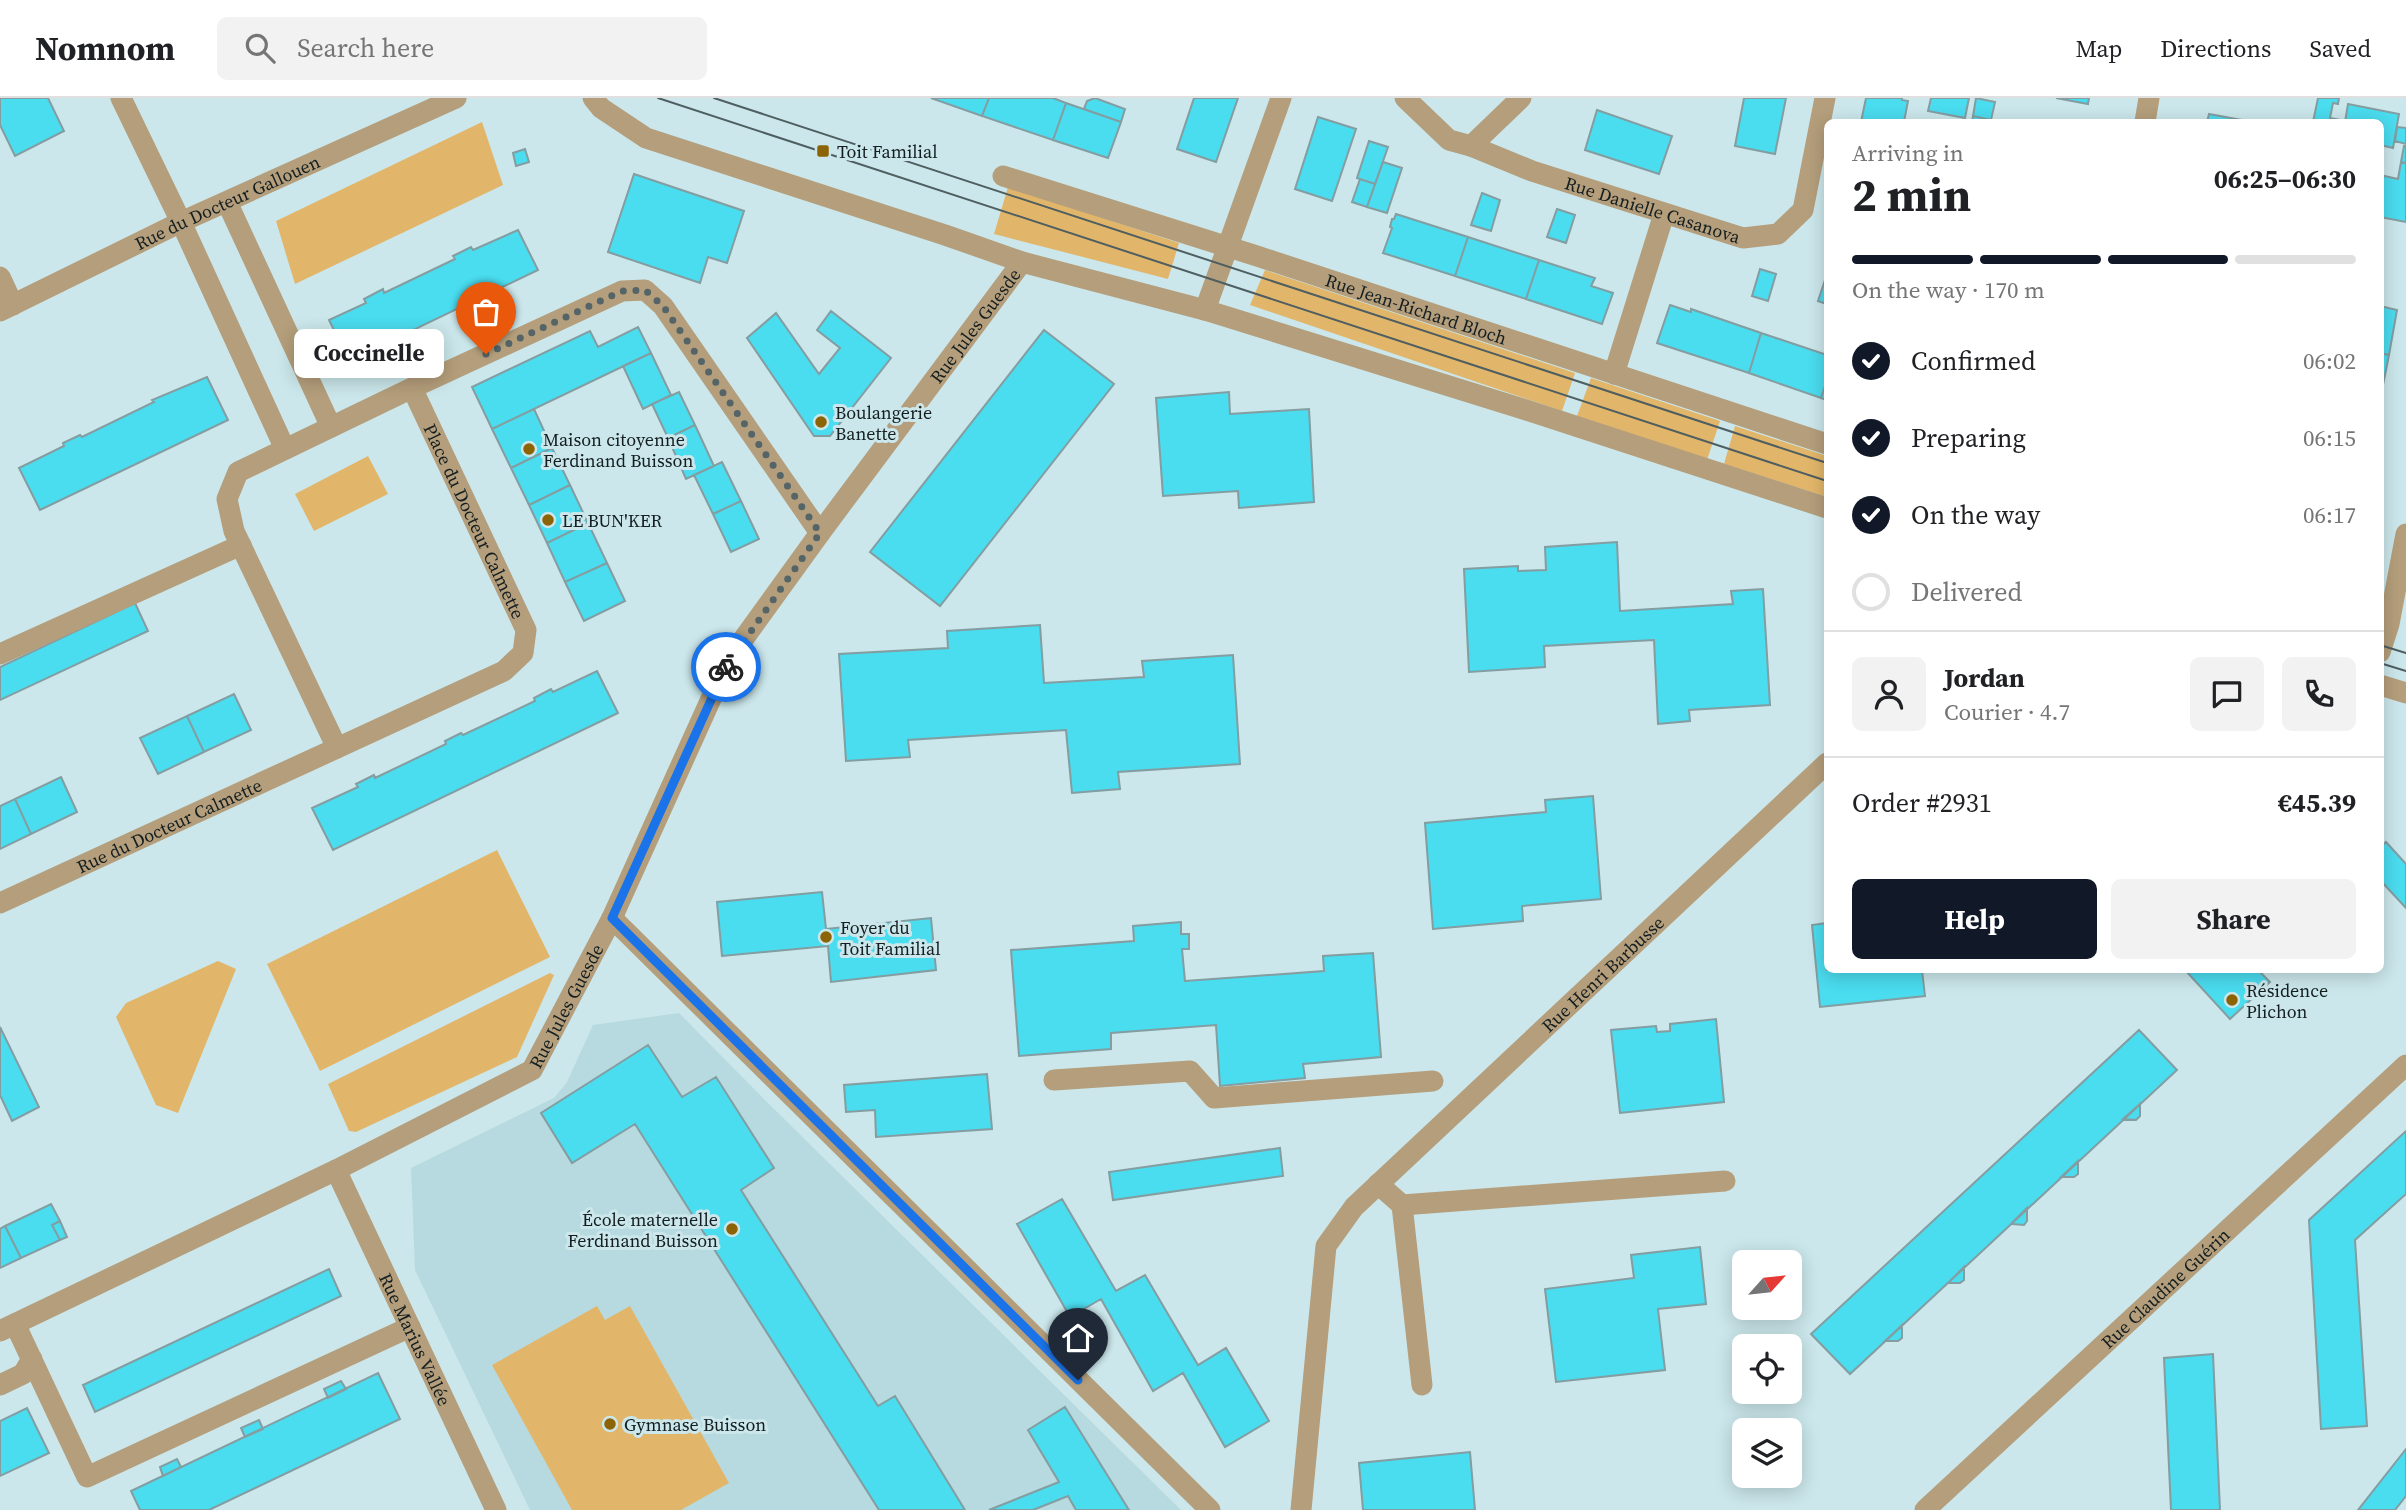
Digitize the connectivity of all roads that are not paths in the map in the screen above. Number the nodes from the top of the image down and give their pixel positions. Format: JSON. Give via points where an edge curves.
{"nodes":[{"id":1,"x":121,"y":98,"type":"edge"},
{"id":2,"x":456,"y":98,"type":"edge"},
{"id":3,"x":593,"y":98,"type":"edge"},
{"id":4,"x":1281,"y":98,"type":"edge"},
{"id":5,"x":1405,"y":98,"type":"edge"},
{"id":6,"x":1521,"y":98,"type":"edge"},
{"id":7,"x":1825,"y":98,"type":"edge"},
{"id":8,"x":2149,"y":98,"type":"edge"},
{"id":9,"x":2146,"y":119,"type":"edge"},
{"id":10,"x":1471,"y":146,"type":"junction"},
{"id":11,"x":1003,"y":176,"type":"dead end"},
{"id":12,"x":227,"y":202,"type":"junction"},
{"id":13,"x":1664,"y":214,"type":"junction"},
{"id":14,"x":180,"y":222,"type":"junction"},
{"id":15,"x":1227,"y":246,"type":"junction"},
{"id":16,"x":1022,"y":262,"type":"junction"},
{"id":17,"x":0,"y":277,"type":"edge"},
{"id":18,"x":7,"y":308,"type":"edge"},
{"id":19,"x":1205,"y":310,"type":"junction"},
{"id":20,"x":1614,"y":374,"type":"junction"},
{"id":21,"x":412,"y":388,"type":"junction"},
{"id":22,"x":331,"y":427,"type":"junction"},
{"id":23,"x":1824,"y":443,"type":"edge"},
{"id":24,"x":285,"y":449,"type":"junction"},
{"id":25,"x":1824,"y":507,"type":"edge"},
{"id":26,"x":820,"y":533,"type":"junction"},
{"id":27,"x":2406,"y":534,"type":"edge"},
{"id":28,"x":241,"y":545,"type":"junction"},
{"id":29,"x":2384,"y":638,"type":"edge"},
{"id":30,"x":0,"y":654,"type":"edge"},
{"id":31,"x":2384,"y":686,"type":"edge"},
{"id":32,"x":2406,"y":693,"type":"edge"},
{"id":33,"x":337,"y":747,"type":"junction"},
{"id":34,"x":1824,"y":766,"type":"edge"},
{"id":35,"x":0,"y":902,"type":"edge"},
{"id":36,"x":612,"y":918,"type":"junction"},
{"id":37,"x":2406,"y":1065,"type":"edge"},
{"id":38,"x":1054,"y":1080,"type":"dead end"},
{"id":39,"x":1433,"y":1081,"type":"dead end"},
{"id":40,"x":335,"y":1170,"type":"junction"},
{"id":41,"x":1725,"y":1181,"type":"dead end"},
{"id":42,"x":1378,"y":1184,"type":"junction"},
{"id":43,"x":1402,"y":1205,"type":"junction"},
{"id":44,"x":8,"y":1327,"type":"edge"},
{"id":45,"x":410,"y":1327,"type":"junction"},
{"id":46,"x":32,"y":1359,"type":"junction"},
{"id":47,"x":0,"y":1385,"type":"edge"},
{"id":48,"x":1422,"y":1385,"type":"dead end"},
{"id":49,"x":496,"y":1510,"type":"edge"},
{"id":50,"x":1210,"y":1510,"type":"edge"},
{"id":51,"x":1301,"y":1510,"type":"edge"},
{"id":52,"x":1925,"y":1510,"type":"edge"}],
"edges":[{"from":1,"to":14,"type":"street"},
{"from":2,"to":12,"type":"street","name":"Rue du Docteur Gallouen"},
{"from":3,"to":16,"type":"street","via":[[646,138]]},
{"from":4,"to":15,"type":"street"},
{"from":5,"to":10,"type":"street","name":"Rue Danielle Casanova","via":[[1449,140]]},
{"from":6,"to":10,"type":"street"},
{"from":7,"to":13,"type":"street","name":"Rue Danielle Casanova","via":[[1802,210],[1778,234],[1743,238]]},
{"from":8,"to":9,"type":"street"},
{"from":10,"to":13,"type":"street","name":"Rue Danielle Casanova"},
{"from":11,"to":15,"type":"street","name":"Rue Jean-Richard Bloch"},
{"from":12,"to":14,"type":"street","name":"Rue du Docteur Gallouen"},
{"from":12,"to":22,"type":"street"},
{"from":13,"to":20,"type":"street"},
{"from":14,"to":18,"type":"street","name":"Rue du Docteur Gallouen"},
{"from":14,"to":24,"type":"street"},
{"from":15,"to":19,"type":"street"},
{"from":15,"to":20,"type":"street","name":"Rue Jean-Richard Bloch"},
{"from":16,"to":19,"type":"street"},
{"from":16,"to":26,"type":"street","name":"Rue Jules Guesde"},
{"from":17,"to":18,"type":"street"},
{"from":19,"to":25,"type":"street"},
{"from":20,"to":23,"type":"street","name":"Rue Jean-Richard Bloch"},
{"from":21,"to":22,"type":"street"},
{"from":21,"to":26,"type":"street","via":[[622,291],[645,290],[663,306]]},
{"from":21,"to":33,"type":"street","name":"Place du Docteur Calmette","via":[[526,630],[523,653],[504,671]]},
{"from":22,"to":24,"type":"street"},
{"from":24,"to":28,"type":"street","via":[[238,472],[227,499]]},
{"from":26,"to":36,"type":"street","name":"Rue Jules Guesde","via":[[729,659]]},
{"from":27,"to":29,"type":"street"},
{"from":28,"to":30,"type":"street"},
{"from":28,"to":33,"type":"street"},
{"from":31,"to":32,"type":"street"},
{"from":33,"to":35,"type":"street","name":"Rue du Docteur Calmette"},
{"from":34,"to":42,"type":"street","name":"Rue Henri Barbusse"},
{"from":36,"to":40,"type":"street","name":"Rue Jules Guesde","via":[[533,1070]]},
{"from":36,"to":50,"type":"street"},
{"from":37,"to":52,"type":"street","name":"Rue Claudine Guérin"},
{"from":38,"to":39,"type":"street","via":[[1190,1071],[1214,1098]]},
{"from":40,"to":44,"type":"street","name":"Rue Jules Guesde"},
{"from":40,"to":45,"type":"street","name":"Rue Marius Vallée"},
{"from":41,"to":43,"type":"street"},
{"from":42,"to":43,"type":"street"},
{"from":42,"to":51,"type":"street","name":"Rue Henri Barbusse","via":[[1354,1207],[1326,1246]]},
{"from":43,"to":48,"type":"street"},
{"from":44,"to":46,"type":"street"},
{"from":45,"to":46,"type":"street","via":[[87,1476]]},
{"from":45,"to":49,"type":"street","name":"Rue Marius Vallée"},
{"from":46,"to":47,"type":"street","via":[[23,1374]]}]}
